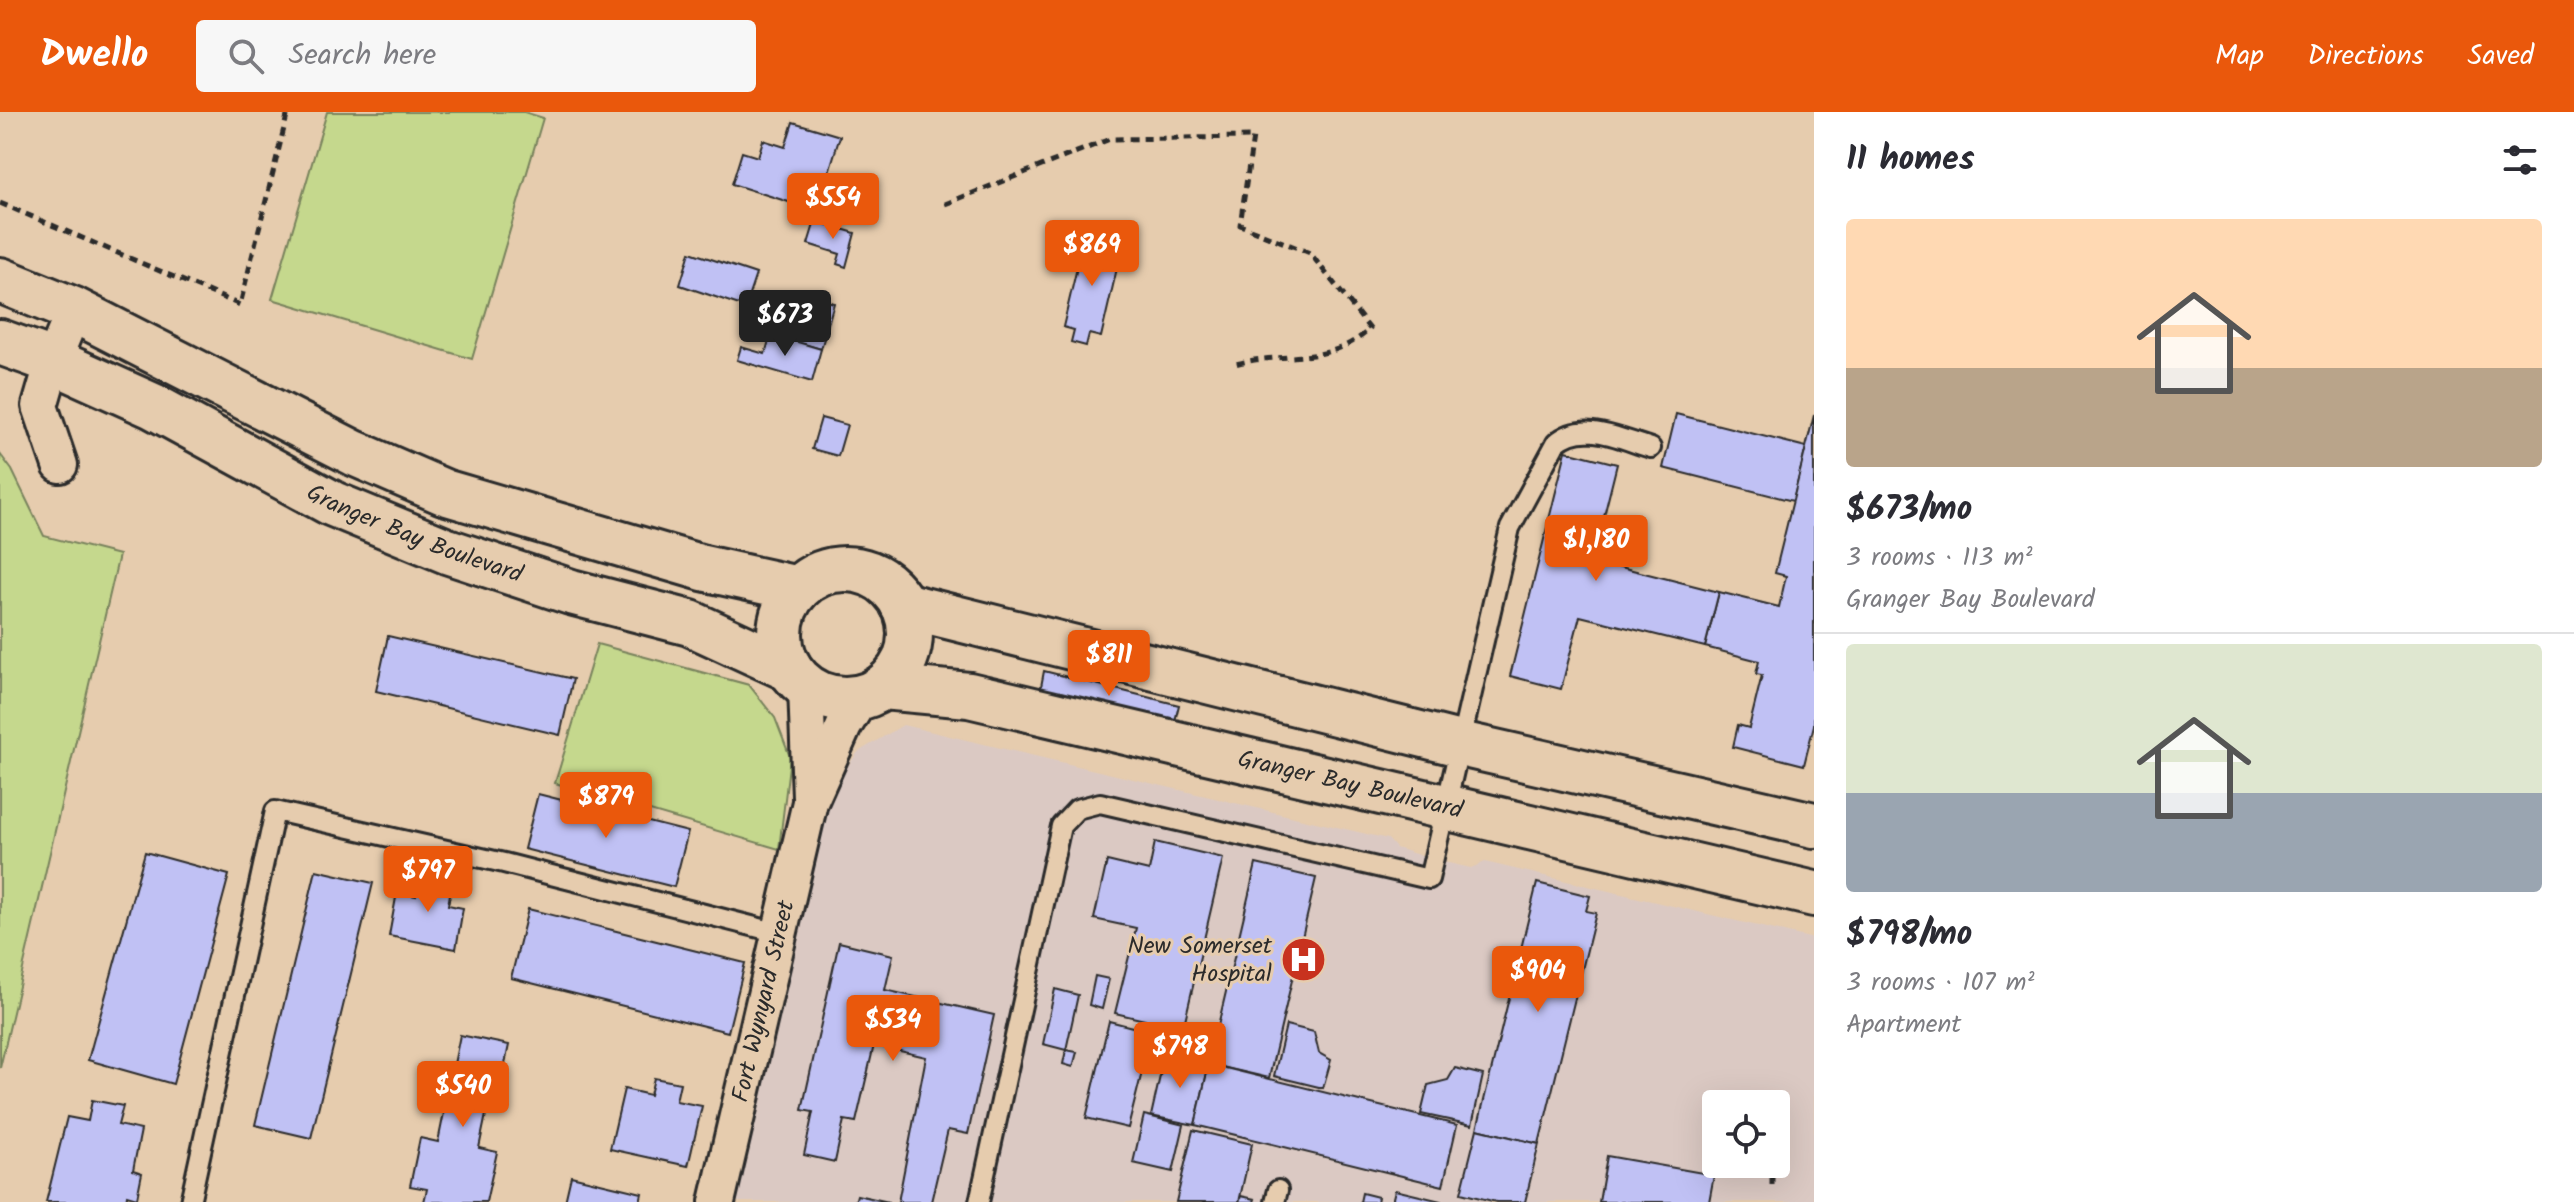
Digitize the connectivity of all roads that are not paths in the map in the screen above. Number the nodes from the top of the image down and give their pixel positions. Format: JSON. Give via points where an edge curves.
{"nodes":[{"id":1,"x":0,"y":280,"type":"edge"},
{"id":2,"x":74,"y":310,"type":"junction"},
{"id":3,"x":0,"y":342,"type":"edge"},
{"id":4,"x":53,"y":361,"type":"junction"},
{"id":5,"x":1651,"y":448,"type":"dead end"},
{"id":6,"x":60,"y":465,"type":"dead end"},
{"id":7,"x":798,"y":589,"type":"junction"},
{"id":8,"x":903,"y":605,"type":"junction"},
{"id":9,"x":798,"y":678,"type":"junction"},
{"id":10,"x":873,"y":692,"type":"junction"},
{"id":11,"x":1460,"y":744,"type":"junction"},
{"id":12,"x":810,"y":802,"type":"junction"},
{"id":13,"x":1447,"y":808,"type":"junction"},
{"id":14,"x":1814,"y":825,"type":"edge"},
{"id":15,"x":1814,"y":894,"type":"edge"},
{"id":16,"x":779,"y":933,"type":"junction"},
{"id":17,"x":190,"y":1202,"type":"edge"},
{"id":18,"x":717,"y":1202,"type":"edge"},
{"id":19,"x":979,"y":1202,"type":"edge"}],
"edges":[{"from":1,"to":2,"type":"street","name":"Granger Bay Boulevard"},
{"from":2,"to":4,"type":"street"},
{"from":2,"to":7,"type":"street","name":"Granger Bay Boulevard","via":[[354,453],[444,492],[703,568]]},
{"from":3,"to":4,"type":"street","name":"Granger Bay Boulevard"},
{"from":4,"to":6,"type":"street","via":[[40,406]]},
{"from":4,"to":9,"type":"street","name":"Granger Bay Boulevard","via":[[153,406],[333,504],[571,592],[690,623]]},
{"from":5,"to":11,"type":"lane","via":[[1583,429],[1556,443],[1510,528]]},
{"from":7,"to":8,"type":"street","via":[[829,571],[855,570],[878,578]]},
{"from":7,"to":9,"type":"street","via":[[784,611],[780,631],[782,651]]},
{"from":8,"to":10,"type":"street","via":[[909,627],[907,652],[900,669]]},
{"from":8,"to":11,"type":"street"},
{"from":9,"to":10,"type":"street","via":[[831,698]]},
{"from":9,"to":12,"type":"street","name":"Fort Wynyard Street"},
{"from":10,"to":12,"type":"street","name":"Fort Wynyard Street","via":[[844,726]]},
{"from":10,"to":13,"type":"street","name":"Granger Bay Boulevard","via":[[969,695]]},
{"from":11,"to":13,"type":"lane"},
{"from":11,"to":14,"type":"street"},
{"from":12,"to":16,"type":"street","name":"Fort Wynyard Street"},
{"from":13,"to":15,"type":"street","name":"Granger Bay Boulevard"},
{"from":13,"to":19,"type":"lane","via":[[1429,879],[1100,803],[1068,816],[1061,826]]},
{"from":16,"to":17,"type":"lane","via":[[275,811]]},
{"from":16,"to":18,"type":"street","name":"Fort Wynyard Street"}]}
